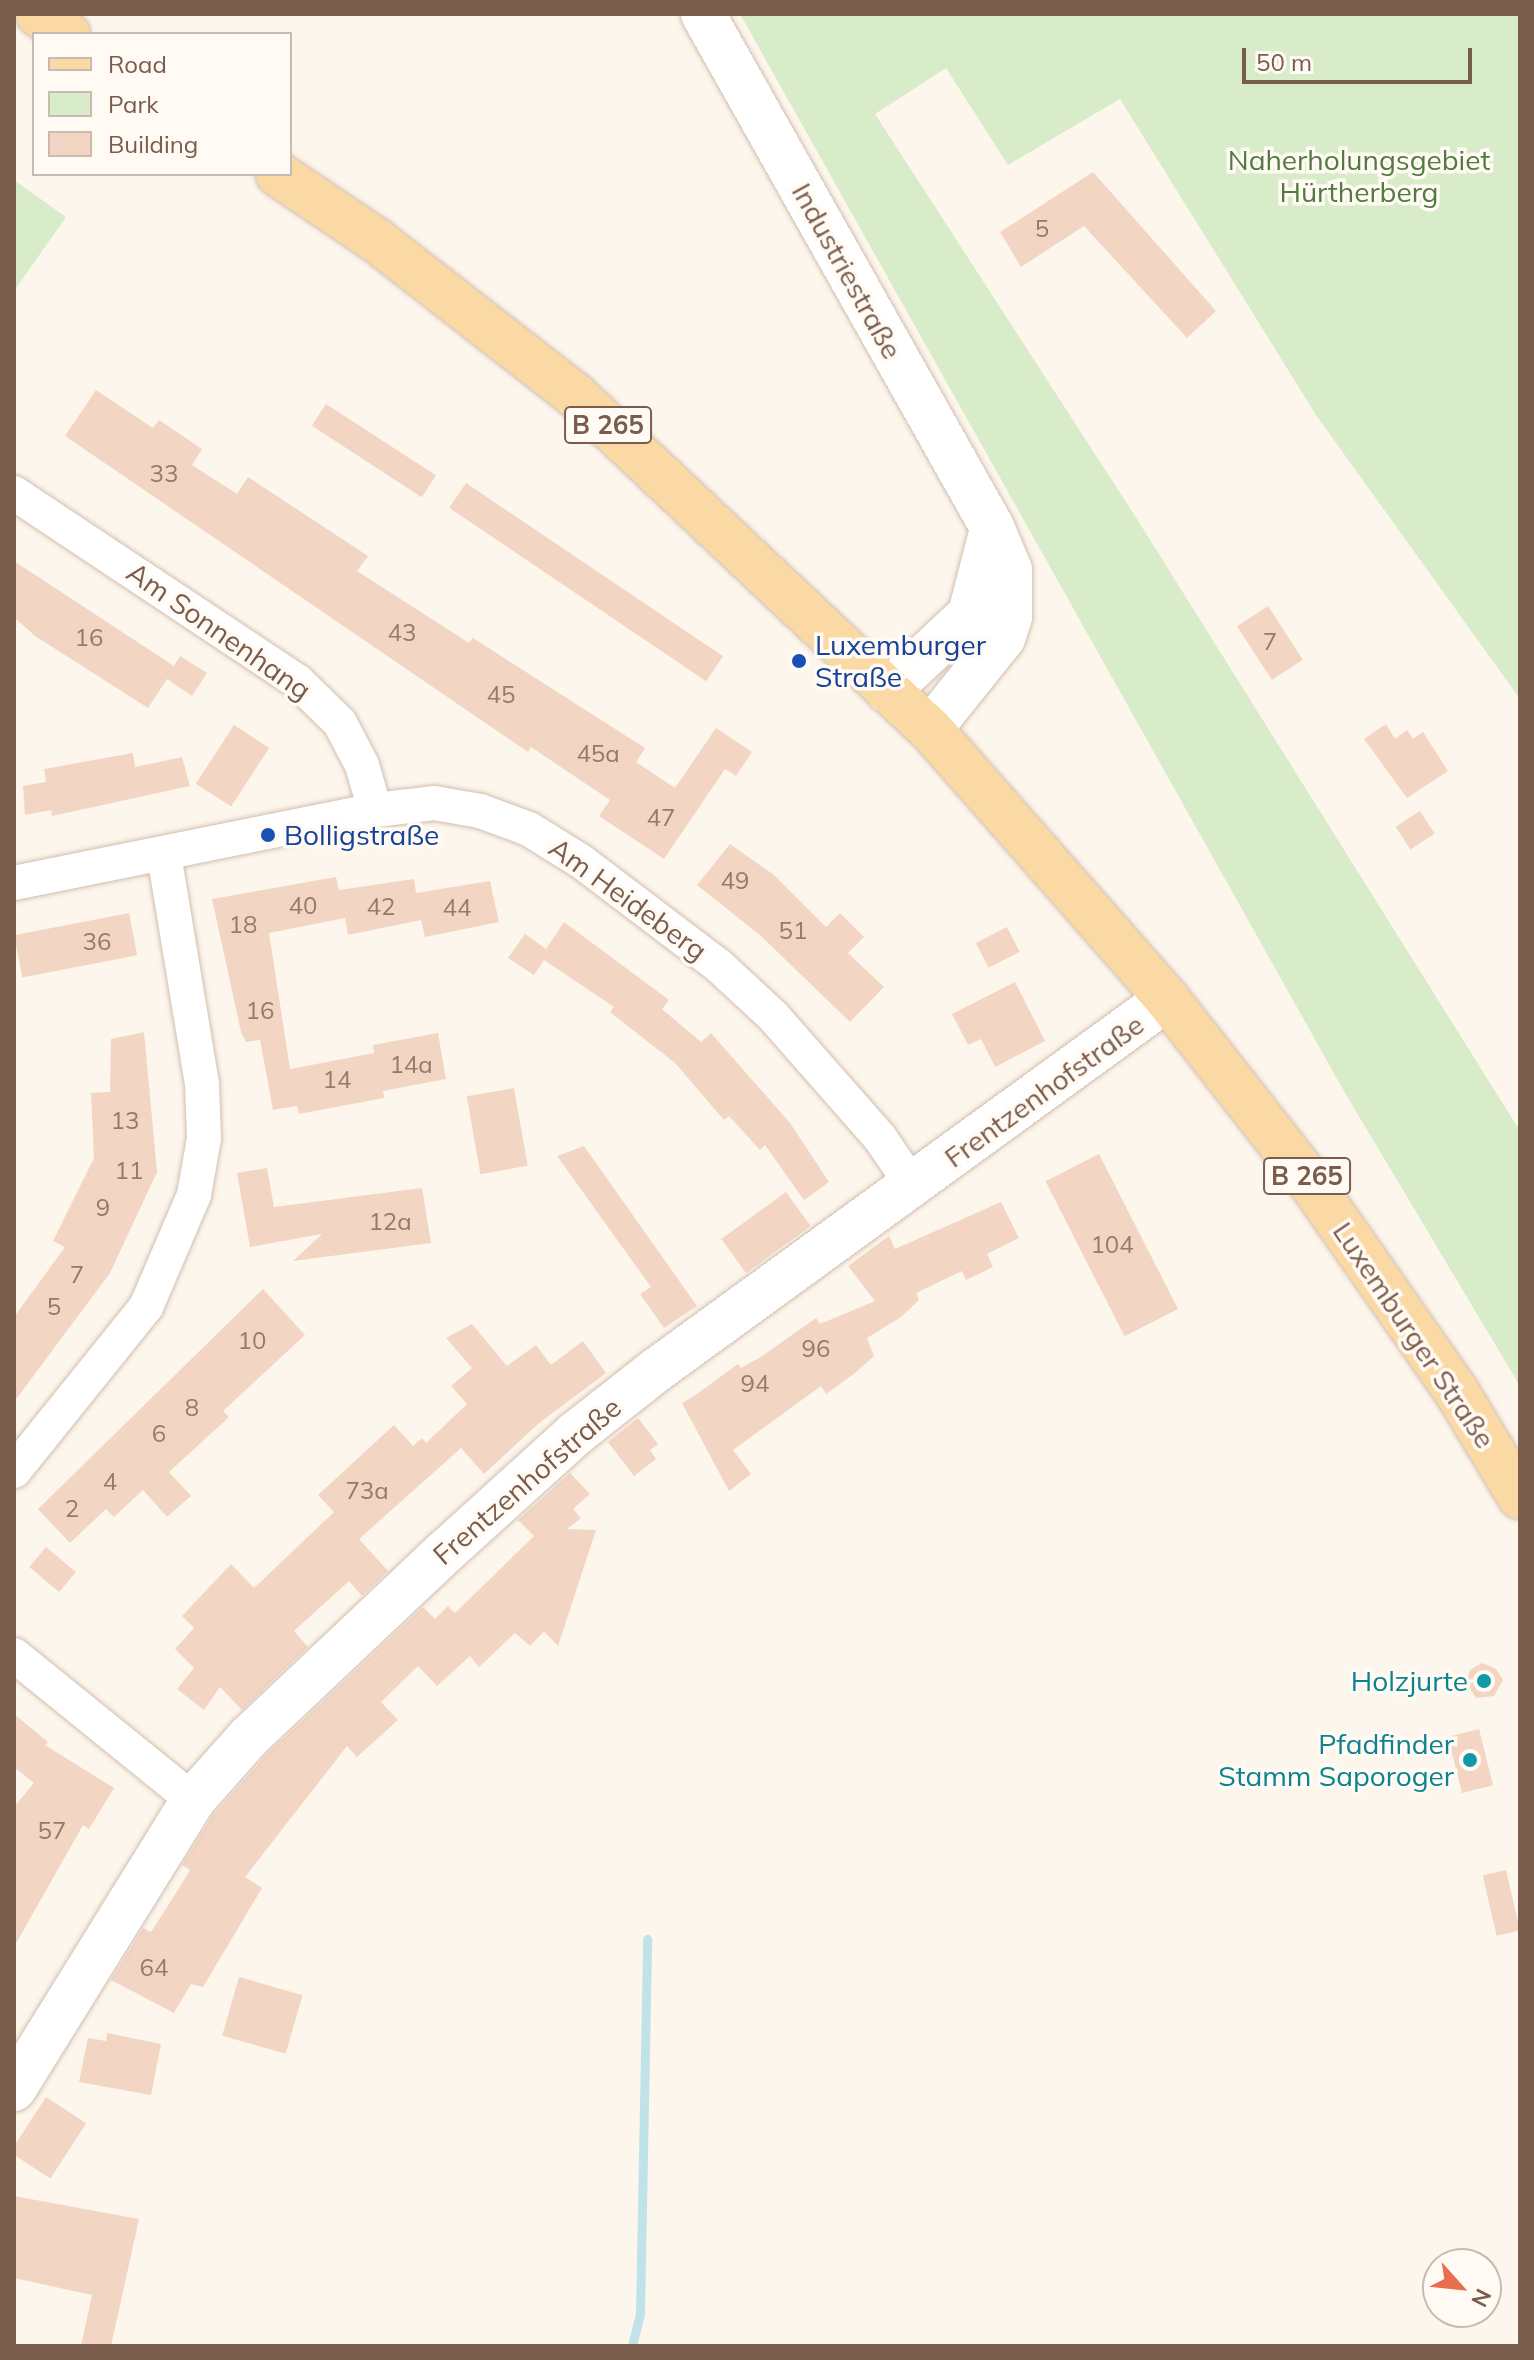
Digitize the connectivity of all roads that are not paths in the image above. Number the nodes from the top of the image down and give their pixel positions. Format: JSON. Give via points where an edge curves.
{"nodes":[{"id":1,"x":38,"y":14,"type":"edge"},
{"id":2,"x":703,"y":14,"type":"edge"},
{"id":3,"x":65,"y":32,"type":"edge"},
{"id":4,"x":281,"y":176,"type":"edge"},
{"id":5,"x":14,"y":493,"type":"edge"},
{"id":6,"x":992,"y":527,"type":"junction"},
{"id":7,"x":888,"y":691,"type":"junction"},
{"id":8,"x":930,"y":729,"type":"junction"},
{"id":9,"x":375,"y":810,"type":"junction"},
{"id":10,"x":164,"y":855,"type":"junction"},
{"id":11,"x":14,"y":883,"type":"edge"},
{"id":12,"x":1167,"y":999,"type":"junction"},
{"id":13,"x":913,"y":1186,"type":"junction"},
{"id":14,"x":14,"y":1471,"type":"edge"},
{"id":15,"x":1520,"y":1497,"type":"edge"},
{"id":16,"x":14,"y":1655,"type":"edge"},
{"id":17,"x":193,"y":1800,"type":"junction"},
{"id":18,"x":14,"y":2089,"type":"edge"}],
"edges":[{"from":1,"to":3,"type":"main road"},
{"from":2,"to":6,"type":"street","name":"Industriestraße"},
{"from":4,"to":7,"type":"main road","name":"Luxemburger Straße","number":"B 265","via":[[376,240],[575,395]]},
{"from":5,"to":9,"type":"street","name":"Am Sonnenhang","via":[[297,681],[340,723],[362,765]]},
{"from":6,"to":7,"type":"street","via":[[970,614]]},
{"from":6,"to":8,"type":"street","name":"Industriestraße","via":[[1010,570],[1007,627],[992,655]]},
{"from":7,"to":8,"type":"main road","name":"Luxemburger Straße","number":"B 265"},
{"from":8,"to":12,"type":"main road","name":"Luxemburger Straße","number":"B 265"},
{"from":9,"to":10,"type":"street","name":"Am Heideberg"},
{"from":9,"to":13,"type":"street","name":"Am Heideberg","via":[[434,803],[480,811],[529,829],[655,913],[773,1016],[880,1138]]},
{"from":10,"to":11,"type":"street","name":"Am Heideberg"},
{"from":10,"to":14,"type":"street","via":[[202,1084],[204,1138],[194,1195],[146,1307]]},
{"from":12,"to":13,"type":"street","name":"Frentzenhofstraße"},
{"from":12,"to":15,"type":"main road","name":"Luxemburger Straße","number":"B 265","via":[[1306,1176],[1458,1394]]},
{"from":13,"to":17,"type":"street","name":"Frentzenhofstraße","via":[[575,1434],[249,1737]]},
{"from":16,"to":17,"type":"street"},
{"from":17,"to":18,"type":"street","name":"Frentzenhofstraße"}]}
